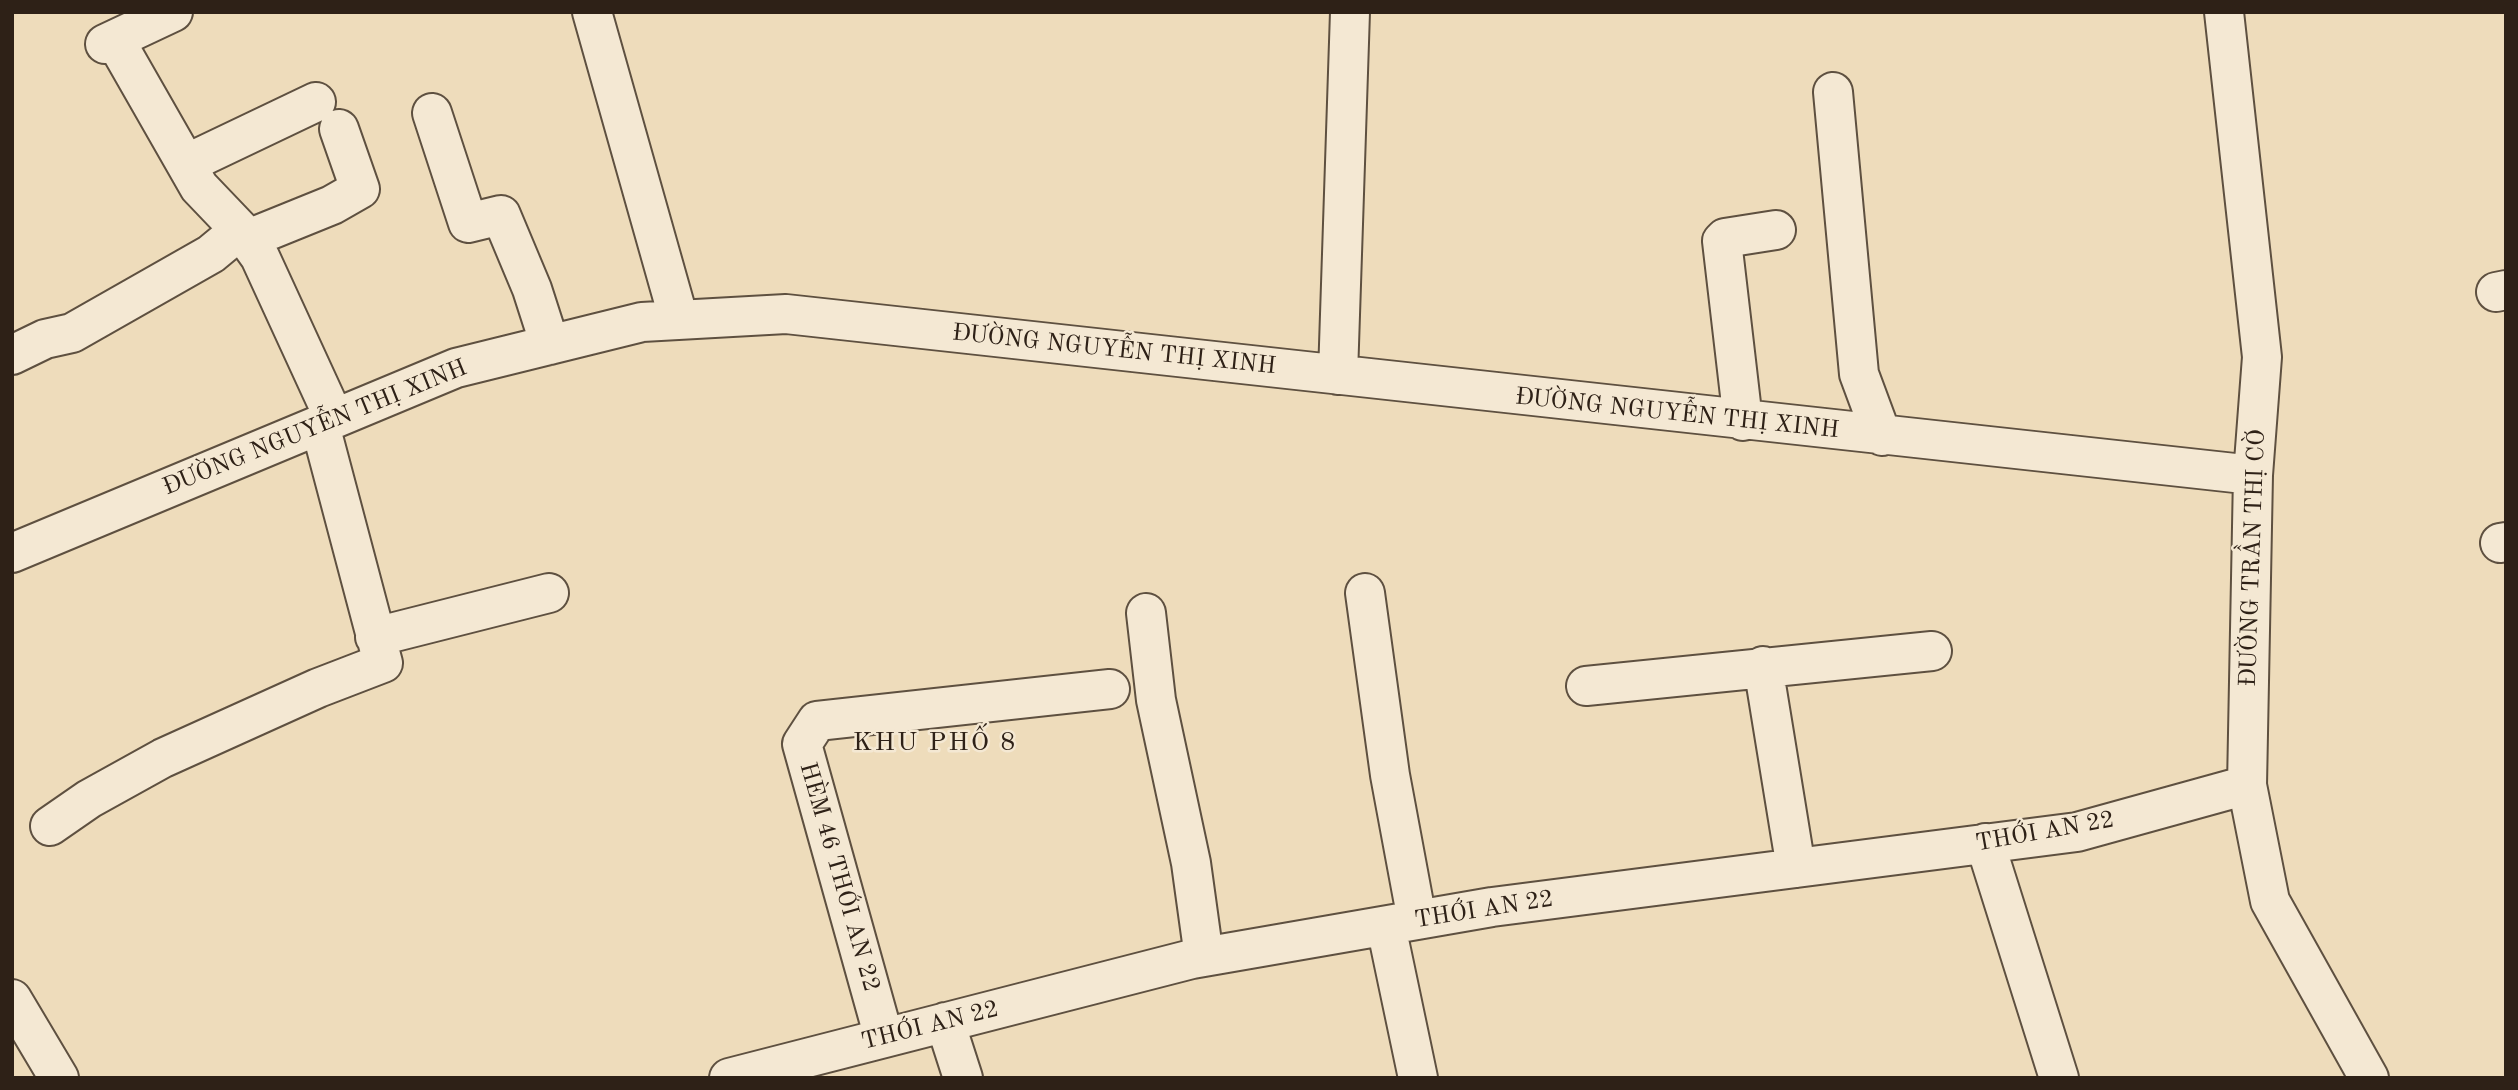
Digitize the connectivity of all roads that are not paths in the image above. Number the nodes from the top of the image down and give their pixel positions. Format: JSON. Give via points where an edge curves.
{"nodes":[{"id":1,"x":173,"y":12,"type":"edge"},
{"id":2,"x":592,"y":12,"type":"edge"},
{"id":3,"x":1350,"y":12,"type":"edge"},
{"id":4,"x":2224,"y":12,"type":"edge"},
{"id":5,"x":1833,"y":92,"type":"dead end"},
{"id":6,"x":432,"y":113,"type":"dead end"},
{"id":7,"x":186,"y":164,"type":"junction"},
{"id":8,"x":1776,"y":230,"type":"dead end"},
{"id":9,"x":244,"y":234,"type":"junction"},
{"id":10,"x":679,"y":320,"type":"junction"},
{"id":11,"x":550,"y":345,"type":"junction"},
{"id":12,"x":12,"y":355,"type":"edge"},
{"id":13,"x":1338,"y":375,"type":"junction"},
{"id":14,"x":327,"y":421,"type":"junction"},
{"id":15,"x":1743,"y":421,"type":"junction"},
{"id":16,"x":1882,"y":436,"type":"junction"},
{"id":17,"x":2253,"y":475,"type":"junction"},
{"id":18,"x":12,"y":553,"type":"edge"},
{"id":19,"x":549,"y":593,"type":"dead end"},
{"id":20,"x":1364,"y":593,"type":"dead end"},
{"id":21,"x":1146,"y":613,"type":"dead end"},
{"id":22,"x":375,"y":637,"type":"junction"},
{"id":23,"x":1932,"y":651,"type":"dead end"},
{"id":24,"x":1763,"y":666,"type":"junction"},
{"id":25,"x":1586,"y":686,"type":"dead end"},
{"id":26,"x":1110,"y":689,"type":"dead end"},
{"id":27,"x":2247,"y":785,"type":"junction"},
{"id":28,"x":50,"y":827,"type":"dead end"},
{"id":29,"x":1985,"y":844,"type":"junction"},
{"id":30,"x":1796,"y":867,"type":"junction"},
{"id":31,"x":1401,"y":923,"type":"junction"},
{"id":32,"x":1204,"y":957,"type":"junction"},
{"id":33,"x":12,"y":999,"type":"edge"},
{"id":34,"x":945,"y":1022,"type":"junction"},
{"id":35,"x":884,"y":1038,"type":"junction"},
{"id":36,"x":776,"y":1072,"type":"edge"},
{"id":37,"x":59,"y":1078,"type":"edge"},
{"id":38,"x":729,"y":1078,"type":"edge"},
{"id":39,"x":963,"y":1078,"type":"edge"},
{"id":40,"x":1418,"y":1078,"type":"edge"},
{"id":41,"x":2059,"y":1078,"type":"edge"},
{"id":42,"x":2369,"y":1078,"type":"edge"}],
"edges":[{"from":1,"to":7,"type":"street","via":[[110,42]]},
{"from":2,"to":10,"type":"street"},
{"from":3,"to":13,"type":"street"},
{"from":4,"to":17,"type":"street","name":"ĐƯỜNG TRẦN THỊ CỜ","via":[[2262,358]]},
{"from":5,"to":16,"type":"street","via":[[1858,373]]},
{"from":6,"to":11,"type":"street","via":[[468,223],[500,215]]},
{"from":7,"to":9,"type":"street","via":[[199,187]]},
{"from":7,"to":9,"type":"street","via":[[327,116],[360,188],[332,205]]},
{"from":8,"to":15,"type":"street","via":[[1722,241]]},
{"from":9,"to":12,"type":"street","via":[[72,333],[45,339]]},
{"from":9,"to":14,"type":"street","via":[[260,257]]},
{"from":10,"to":11,"type":"street","name":"ĐƯỜNG NGUYỄN THỊ XINH","via":[[642,322]]},
{"from":10,"to":13,"type":"street","name":"ĐƯỜNG NGUYỄN THỊ XINH","via":[[786,314]]},
{"from":11,"to":14,"type":"street","name":"ĐƯỜNG NGUYỄN THỊ XINH","via":[[456,368]]},
{"from":13,"to":15,"type":"street","name":"ĐƯỜNG NGUYỄN THỊ XINH"},
{"from":14,"to":18,"type":"street","name":"ĐƯỜNG NGUYỄN THỊ XINH"},
{"from":14,"to":22,"type":"street"},
{"from":15,"to":16,"type":"street","name":"ĐƯỜNG NGUYỄN THỊ XINH"},
{"from":16,"to":17,"type":"street","name":"ĐƯỜNG NGUYỄN THỊ XINH"},
{"from":17,"to":27,"type":"street","name":"ĐƯỜNG TRẦN THỊ CỜ"},
{"from":19,"to":22,"type":"street"},
{"from":20,"to":31,"type":"street","via":[[1390,775]]},
{"from":21,"to":32,"type":"street","via":[[1158,711],[1191,863]]},
{"from":22,"to":28,"type":"street","via":[[383,663],[163,758],[89,799]]},
{"from":23,"to":24,"type":"street"},
{"from":24,"to":25,"type":"street"},
{"from":24,"to":30,"type":"street"},
{"from":26,"to":35,"type":"street","name":"HÈM 46 THỚI AN 22","via":[[817,721],[802,744]]},
{"from":27,"to":29,"type":"street","name":"THỚI AN 22","via":[[2077,832]]},
{"from":27,"to":42,"type":"street","name":"ĐƯỜNG TRẦN THỊ CỜ","via":[[2270,901]]},
{"from":29,"to":30,"type":"street","name":"THỚI AN 22"},
{"from":29,"to":41,"type":"street"},
{"from":30,"to":31,"type":"street","name":"THỚI AN 22"},
{"from":31,"to":32,"type":"street","name":"THỚI AN 22"},
{"from":31,"to":40,"type":"street"},
{"from":32,"to":34,"type":"street","name":"THỚI AN 22"},
{"from":33,"to":37,"type":"street"},
{"from":34,"to":35,"type":"street","name":"THỚI AN 22"},
{"from":34,"to":39,"type":"street"},
{"from":35,"to":36,"type":"street","name":"THỚI AN 22"},
{"from":36,"to":38,"type":"street","name":"THỚI AN 22"}]}
